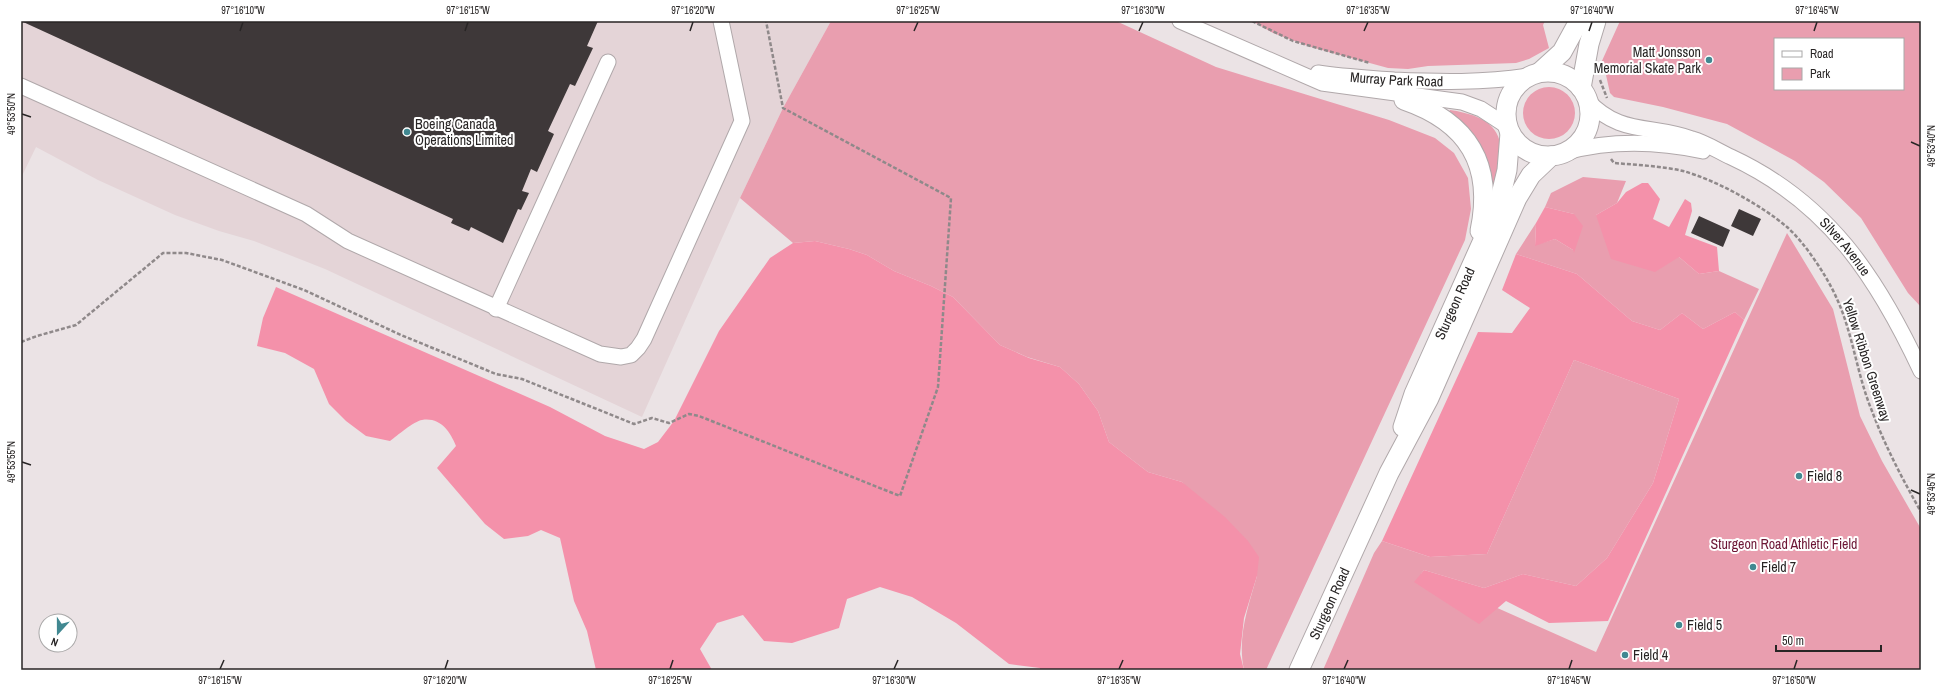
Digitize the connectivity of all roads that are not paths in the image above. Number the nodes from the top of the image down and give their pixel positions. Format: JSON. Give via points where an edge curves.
{"nodes":[{"id":1,"x":721,"y":21,"type":"edge"},
{"id":2,"x":1180,"y":21,"type":"edge"},
{"id":3,"x":1579,"y":21,"type":"edge"},
{"id":4,"x":1596,"y":21,"type":"edge"},
{"id":5,"x":1266,"y":60,"type":"junction"},
{"id":6,"x":608,"y":62,"type":"dead end"},
{"id":7,"x":1534,"y":74,"type":"junction"},
{"id":8,"x":21,"y":86,"type":"edge"},
{"id":9,"x":1376,"y":91,"type":"junction"},
{"id":10,"x":1584,"y":94,"type":"junction"},
{"id":11,"x":1404,"y":100,"type":"joint"},
{"id":12,"x":1509,"y":130,"type":"junction"},
{"id":13,"x":1558,"y":154,"type":"junction"},
{"id":14,"x":1731,"y":157,"type":"junction"},
{"id":15,"x":1475,"y":254,"type":"junction"},
{"id":16,"x":496,"y":309,"type":"junction"},
{"id":17,"x":1921,"y":372,"type":"edge"},
{"id":18,"x":1389,"y":472,"type":"junction"},
{"id":19,"x":1299,"y":670,"type":"edge"}],
"edges":[{"from":1,"to":16,"type":"street","via":[[742,121],[638,348],[630,355],[621,357],[600,354]]},
{"from":2,"to":5,"type":"street","name":"Murray Park Road"},
{"from":3,"to":7,"type":"main road","via":[[1562,52]]},
{"from":4,"to":10,"type":"main road","via":[[1589,44]]},
{"from":5,"to":7,"type":"street","name":"Murray Park Road","via":[[1315,72],[1369,78],[1475,82]]},
{"from":5,"to":9,"type":"street","name":"Murray Park Road","via":[[1322,83]]},
{"from":6,"to":16,"type":"street"},
{"from":7,"to":10,"type":"main road","via":[[1562,74]]},
{"from":7,"to":12,"type":"main road","via":[[1518,84],[1509,97],[1506,111]]},
{"from":8,"to":16,"type":"street","via":[[306,214],[348,241]]},
{"from":9,"to":11,"type":"street"},
{"from":9,"to":12,"type":"street","name":"Murray Park Road","via":[[1462,102],[1480,109]]},
{"from":10,"to":13,"type":"main road","via":[[1590,115],[1587,130],[1578,143]]},
{"from":10,"to":14,"type":"street","name":"Silver Avenue","via":[[1596,110],[1613,121],[1692,139]]},
{"from":11,"to":15,"type":"main road","via":[[1440,117],[1461,134],[1474,151],[1483,184],[1483,218]]},
{"from":12,"to":13,"type":"main road","via":[[1527,151],[1535,154]]},
{"from":12,"to":15,"type":"main road","name":"Sturgeon Road","via":[[1507,170],[1503,189],[1498,207]]},
{"from":13,"to":14,"type":"street","name":"Silver Avenue","via":[[1610,143],[1689,148]]},
{"from":13,"to":18,"type":"main road","name":"Sturgeon Road","via":[[1531,175],[1517,198],[1429,398]]},
{"from":14,"to":17,"type":"street","name":"Silver Avenue","via":[[1783,185],[1835,233],[1881,294]]},
{"from":15,"to":18,"type":"main road","name":"Sturgeon Road","via":[[1414,394]]},
{"from":18,"to":19,"type":"main road","name":"Sturgeon Road"}]}
